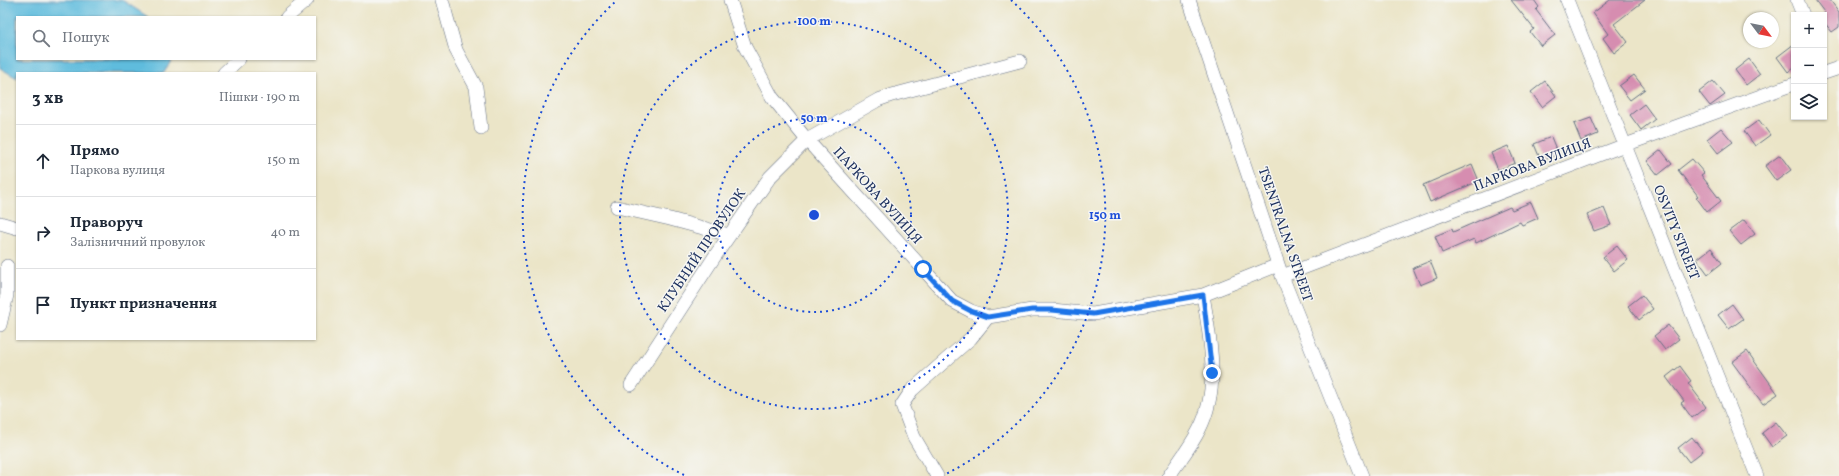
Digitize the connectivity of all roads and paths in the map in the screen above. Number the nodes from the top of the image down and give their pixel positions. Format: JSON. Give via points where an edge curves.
{"nodes":[{"id":1,"x":307,"y":0,"type":"edge"},
{"id":2,"x":442,"y":0,"type":"edge"},
{"id":3,"x":730,"y":0,"type":"edge"},
{"id":4,"x":1189,"y":0,"type":"edge"},
{"id":5,"x":1567,"y":0,"type":"edge"},
{"id":6,"x":1797,"y":0,"type":"edge"},
{"id":7,"x":1802,"y":12,"type":"edge"},
{"id":8,"x":288,"y":16,"type":"edge"},
{"id":9,"x":238,"y":60,"type":"edge"},
{"id":10,"x":1020,"y":61,"type":"dead end"},
{"id":11,"x":225,"y":72,"type":"edge"},
{"id":12,"x":1791,"y":85,"type":"edge"},
{"id":13,"x":480,"y":128,"type":"dead end"},
{"id":14,"x":807,"y":140,"type":"junction"},
{"id":15,"x":1625,"y":145,"type":"junction"},
{"id":16,"x":617,"y":207,"type":"dead end"},
{"id":17,"x":0,"y":223,"type":"edge"},
{"id":18,"x":16,"y":228,"type":"edge"},
{"id":19,"x":729,"y":236,"type":"junction"},
{"id":20,"x":8,"y":265,"type":"edge"},
{"id":21,"x":1280,"y":271,"type":"junction"},
{"id":22,"x":1203,"y":295,"type":"junction"},
{"id":23,"x":988,"y":317,"type":"junction"},
{"id":24,"x":0,"y":325,"type":"edge"},
{"id":25,"x":631,"y":385,"type":"dead end"},
{"id":26,"x":937,"y":476,"type":"edge"},
{"id":27,"x":1169,"y":476,"type":"edge"},
{"id":28,"x":1362,"y":476,"type":"edge"},
{"id":29,"x":1757,"y":476,"type":"edge"}],
"edges":[{"from":1,"to":8,"type":"street"},
{"from":2,"to":13,"type":"street","via":[[456,50],[476,87]]},
{"from":3,"to":14,"type":"street","name":"ПАРКОВА ВУЛИЦЯ","via":[[745,47],[772,98]]},
{"from":4,"to":21,"type":"street","name":"TSENTRALNA STREET"},
{"from":5,"to":15,"type":"street","name":"OSVITY STREET"},
{"from":6,"to":7,"type":"street"},
{"from":9,"to":11,"type":"street"},
{"from":10,"to":14,"type":"street","name":"КЛУБНИЙ ПРОВУЛОК","via":[[878,100]]},
{"from":12,"to":15,"type":"street","name":"ПАРКОВА ВУЛИЦЯ"},
{"from":14,"to":19,"type":"street","name":"КЛУБНИЙ ПРОВУЛОК","via":[[770,177]]},
{"from":14,"to":23,"type":"street","name":"ПАРКОВА ВУЛИЦЯ","via":[[952,301]]},
{"from":15,"to":21,"type":"street","name":"ПАРКОВА ВУЛИЦЯ"},
{"from":15,"to":29,"type":"street","name":"OSVITY STREET"},
{"from":16,"to":19,"type":"street"},
{"from":17,"to":18,"type":"street"},
{"from":19,"to":25,"type":"street","name":"КЛУБНИЙ ПРОВУЛОК"},
{"from":20,"to":24,"type":"street","via":[[7,295]]},
{"from":21,"to":22,"type":"street","name":"ПАРКОВА ВУЛИЦЯ"},
{"from":21,"to":28,"type":"street","name":"TSENTRALNA STREET"},
{"from":22,"to":23,"type":"street","name":"ПАРКОВА ВУЛИЦЯ","via":[[1093,314],[1032,310]]},
{"from":22,"to":27,"type":"street","via":[[1212,373],[1211,399],[1199,430]]},
{"from":23,"to":26,"type":"street","via":[[972,338],[912,390],[902,405],[914,437]]}]}
